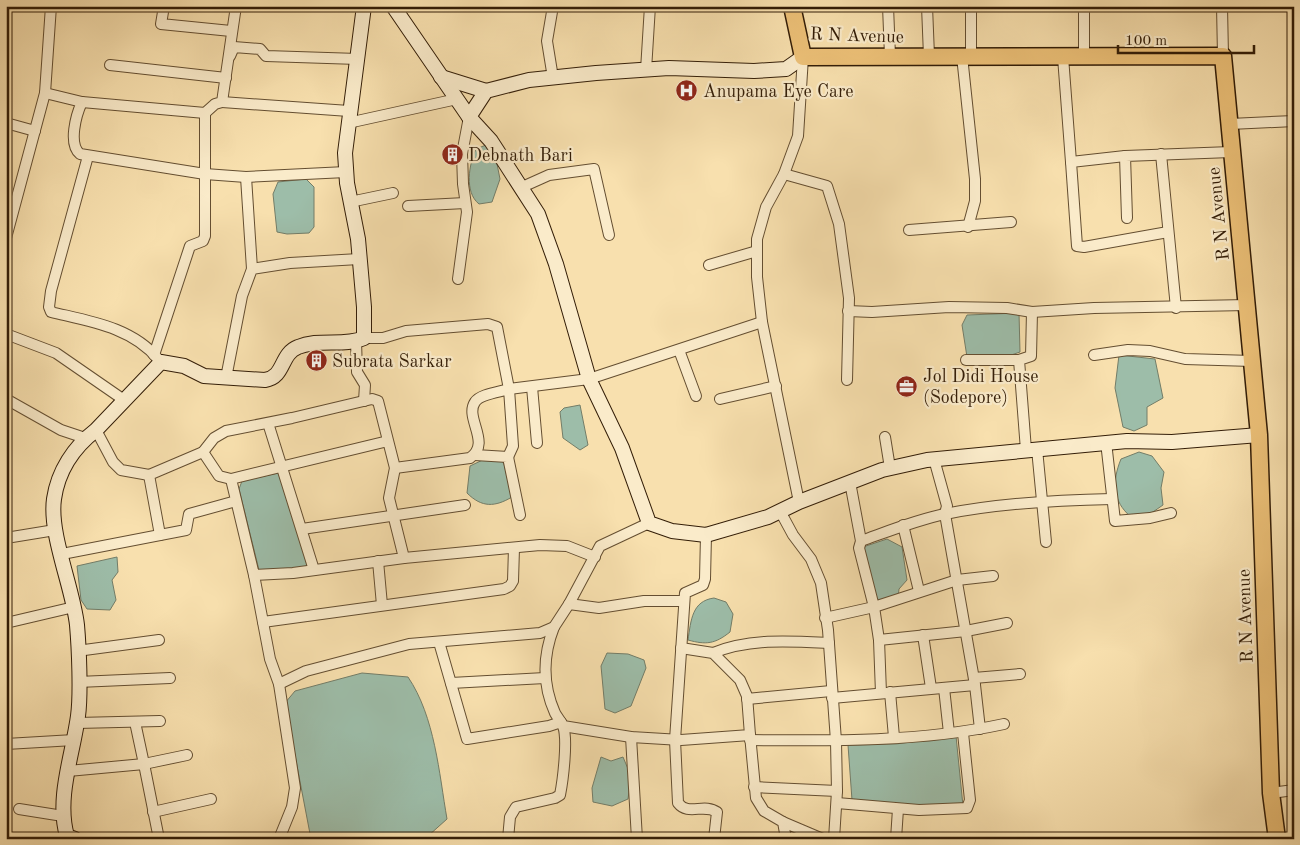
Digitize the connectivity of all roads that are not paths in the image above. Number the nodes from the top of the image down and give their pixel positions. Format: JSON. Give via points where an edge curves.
{"nodes":[{"id":1,"x":51,"y":6,"type":"edge"},
{"id":2,"x":164,"y":6,"type":"edge"},
{"id":3,"x":236,"y":6,"type":"edge"},
{"id":4,"x":364,"y":6,"type":"edge"},
{"id":5,"x":393,"y":6,"type":"edge"},
{"id":6,"x":553,"y":6,"type":"edge"},
{"id":7,"x":650,"y":6,"type":"edge"},
{"id":8,"x":792,"y":6,"type":"edge"},
{"id":9,"x":888,"y":6,"type":"edge"},
{"id":10,"x":927,"y":6,"type":"edge"},
{"id":11,"x":971,"y":6,"type":"edge"},
{"id":12,"x":1084,"y":6,"type":"edge"},
{"id":13,"x":1222,"y":6,"type":"edge"},
{"id":14,"x":231,"y":31,"type":"junction"},
{"id":15,"x":230,"y":56,"type":"junction"},
{"id":16,"x":890,"y":56,"type":"junction"},
{"id":17,"x":929,"y":56,"type":"junction"},
{"id":18,"x":967,"y":56,"type":"junction"},
{"id":19,"x":1223,"y":56,"type":"junction"},
{"id":20,"x":803,"y":57,"type":"junction"},
{"id":21,"x":1063,"y":57,"type":"junction"},
{"id":22,"x":1084,"y":57,"type":"junction"},
{"id":23,"x":358,"y":59,"type":"junction"},
{"id":24,"x":110,"y":65,"type":"dead end"},
{"id":25,"x":646,"y":70,"type":"junction"},
{"id":26,"x":441,"y":77,"type":"junction"},
{"id":27,"x":226,"y":78,"type":"junction"},
{"id":28,"x":553,"y":78,"type":"junction"},
{"id":29,"x":486,"y":91,"type":"junction"},
{"id":30,"x":45,"y":93,"type":"junction"},
{"id":31,"x":457,"y":99,"type":"junction"},
{"id":32,"x":82,"y":102,"type":"junction"},
{"id":33,"x":222,"y":102,"type":"junction"},
{"id":34,"x":205,"y":113,"type":"junction"},
{"id":35,"x":469,"y":116,"type":"junction"},
{"id":36,"x":349,"y":117,"type":"junction"},
{"id":37,"x":1294,"y":121,"type":"edge"},
{"id":38,"x":6,"y":123,"type":"edge"},
{"id":39,"x":1230,"y":124,"type":"junction"},
{"id":40,"x":35,"y":131,"type":"junction"},
{"id":41,"x":1232,"y":152,"type":"junction"},
{"id":42,"x":1161,"y":154,"type":"junction"},
{"id":43,"x":88,"y":156,"type":"junction"},
{"id":44,"x":1125,"y":156,"type":"junction"},
{"id":45,"x":1071,"y":162,"type":"junction"},
{"id":46,"x":346,"y":172,"type":"junction"},
{"id":47,"x":205,"y":174,"type":"junction"},
{"id":48,"x":784,"y":174,"type":"junction"},
{"id":49,"x":246,"y":177,"type":"junction"},
{"id":50,"x":520,"y":188,"type":"junction"},
{"id":51,"x":393,"y":193,"type":"dead end"},
{"id":52,"x":350,"y":202,"type":"junction"},
{"id":53,"x":466,"y":203,"type":"junction"},
{"id":54,"x":408,"y":206,"type":"dead end"},
{"id":55,"x":1127,"y":218,"type":"dead end"},
{"id":56,"x":1010,"y":222,"type":"dead end"},
{"id":57,"x":968,"y":227,"type":"junction"},
{"id":58,"x":908,"y":230,"type":"dead end"},
{"id":59,"x":1168,"y":232,"type":"junction"},
{"id":60,"x":609,"y":235,"type":"dead end"},
{"id":61,"x":6,"y":238,"type":"edge"},
{"id":62,"x":757,"y":251,"type":"junction"},
{"id":63,"x":359,"y":259,"type":"junction"},
{"id":64,"x":709,"y":265,"type":"dead end"},
{"id":65,"x":252,"y":269,"type":"junction"},
{"id":66,"x":458,"y":279,"type":"dead end"},
{"id":67,"x":1247,"y":306,"type":"junction"},
{"id":68,"x":1176,"y":308,"type":"junction"},
{"id":69,"x":848,"y":311,"type":"junction"},
{"id":70,"x":1032,"y":312,"type":"junction"},
{"id":71,"x":762,"y":322,"type":"junction"},
{"id":72,"x":6,"y":334,"type":"edge"},
{"id":73,"x":360,"y":340,"type":"junction"},
{"id":74,"x":680,"y":350,"type":"junction"},
{"id":75,"x":1094,"y":355,"type":"dead end"},
{"id":76,"x":157,"y":358,"type":"junction"},
{"id":77,"x":966,"y":360,"type":"dead end"},
{"id":78,"x":1019,"y":360,"type":"junction"},
{"id":79,"x":1252,"y":361,"type":"junction"},
{"id":80,"x":226,"y":378,"type":"junction"},
{"id":81,"x":589,"y":380,"type":"junction"},
{"id":82,"x":847,"y":380,"type":"dead end"},
{"id":83,"x":776,"y":386,"type":"junction"},
{"id":84,"x":532,"y":387,"type":"junction"},
{"id":85,"x":509,"y":389,"type":"junction"},
{"id":86,"x":696,"y":396,"type":"dead end"},
{"id":87,"x":6,"y":399,"type":"edge"},
{"id":88,"x":720,"y":399,"type":"dead end"},
{"id":89,"x":124,"y":400,"type":"junction"},
{"id":90,"x":364,"y":401,"type":"junction"},
{"id":91,"x":268,"y":423,"type":"junction"},
{"id":92,"x":91,"y":434,"type":"junction"},
{"id":93,"x":1259,"y":435,"type":"junction"},
{"id":94,"x":885,"y":437,"type":"dead end"},
{"id":95,"x":388,"y":441,"type":"junction"},
{"id":96,"x":1106,"y":442,"type":"junction"},
{"id":97,"x":537,"y":443,"type":"dead end"},
{"id":98,"x":1032,"y":449,"type":"junction"},
{"id":99,"x":203,"y":452,"type":"junction"},
{"id":100,"x":475,"y":454,"type":"junction"},
{"id":101,"x":508,"y":456,"type":"junction"},
{"id":102,"x":934,"y":459,"type":"junction"},
{"id":103,"x":284,"y":466,"type":"junction"},
{"id":104,"x":395,"y":468,"type":"junction"},
{"id":105,"x":890,"y":468,"type":"junction"},
{"id":106,"x":149,"y":475,"type":"junction"},
{"id":107,"x":231,"y":479,"type":"junction"},
{"id":108,"x":850,"y":482,"type":"junction"},
{"id":109,"x":1112,"y":499,"type":"junction"},
{"id":110,"x":236,"y":500,"type":"junction"},
{"id":111,"x":1043,"y":500,"type":"junction"},
{"id":112,"x":799,"y":502,"type":"junction"},
{"id":113,"x":465,"y":505,"type":"dead end"},
{"id":114,"x":780,"y":511,"type":"junction"},
{"id":115,"x":1171,"y":513,"type":"dead end"},
{"id":116,"x":945,"y":514,"type":"junction"},
{"id":117,"x":520,"y":515,"type":"dead end"},
{"id":118,"x":393,"y":517,"type":"junction"},
{"id":119,"x":649,"y":523,"type":"junction"},
{"id":120,"x":903,"y":525,"type":"junction"},
{"id":121,"x":302,"y":528,"type":"junction"},
{"id":122,"x":55,"y":530,"type":"junction"},
{"id":123,"x":160,"y":535,"type":"junction"},
{"id":124,"x":706,"y":535,"type":"junction"},
{"id":125,"x":6,"y":538,"type":"edge"},
{"id":126,"x":861,"y":541,"type":"junction"},
{"id":127,"x":1046,"y":542,"type":"dead end"},
{"id":128,"x":514,"y":548,"type":"junction"},
{"id":129,"x":62,"y":554,"type":"junction"},
{"id":130,"x":594,"y":557,"type":"junction"},
{"id":131,"x":404,"y":558,"type":"junction"},
{"id":132,"x":378,"y":561,"type":"junction"},
{"id":133,"x":314,"y":570,"type":"junction"},
{"id":134,"x":254,"y":574,"type":"junction"},
{"id":135,"x":993,"y":576,"type":"dead end"},
{"id":136,"x":957,"y":580,"type":"junction"},
{"id":137,"x":919,"y":591,"type":"junction"},
{"id":138,"x":684,"y":601,"type":"junction"},
{"id":139,"x":569,"y":604,"type":"junction"},
{"id":140,"x":382,"y":605,"type":"junction"},
{"id":141,"x":874,"y":607,"type":"junction"},
{"id":142,"x":74,"y":608,"type":"junction"},
{"id":143,"x":825,"y":618,"type":"junction"},
{"id":144,"x":263,"y":622,"type":"junction"},
{"id":145,"x":1007,"y":622,"type":"dead end"},
{"id":146,"x":6,"y":623,"type":"edge"},
{"id":147,"x":554,"y":627,"type":"junction"},
{"id":148,"x":966,"y":631,"type":"junction"},
{"id":149,"x":923,"y":635,"type":"junction"},
{"id":150,"x":159,"y":640,"type":"dead end"},
{"id":151,"x":879,"y":640,"type":"junction"},
{"id":152,"x":439,"y":642,"type":"junction"},
{"id":153,"x":829,"y":643,"type":"junction"},
{"id":154,"x":681,"y":648,"type":"junction"},
{"id":155,"x":77,"y":651,"type":"junction"},
{"id":156,"x":713,"y":653,"type":"junction"},
{"id":157,"x":1020,"y":674,"type":"dead end"},
{"id":158,"x":170,"y":678,"type":"dead end"},
{"id":159,"x":545,"y":678,"type":"junction"},
{"id":160,"x":78,"y":682,"type":"junction"},
{"id":161,"x":975,"y":682,"type":"junction"},
{"id":162,"x":451,"y":683,"type":"junction"},
{"id":163,"x":279,"y":684,"type":"junction"},
{"id":164,"x":931,"y":688,"type":"junction"},
{"id":165,"x":944,"y":688,"type":"junction"},
{"id":166,"x":885,"y":693,"type":"junction"},
{"id":167,"x":832,"y":695,"type":"junction"},
{"id":168,"x":747,"y":699,"type":"junction"},
{"id":169,"x":160,"y":721,"type":"dead end"},
{"id":170,"x":135,"y":722,"type":"junction"},
{"id":171,"x":77,"y":723,"type":"junction"},
{"id":172,"x":562,"y":724,"type":"junction"},
{"id":173,"x":1004,"y":724,"type":"dead end"},
{"id":174,"x":980,"y":729,"type":"junction"},
{"id":175,"x":963,"y":732,"type":"junction"},
{"id":176,"x":949,"y":733,"type":"junction"},
{"id":177,"x":631,"y":737,"type":"junction"},
{"id":178,"x":894,"y":737,"type":"junction"},
{"id":179,"x":750,"y":738,"type":"junction"},
{"id":180,"x":74,"y":740,"type":"junction"},
{"id":181,"x":675,"y":740,"type":"junction"},
{"id":182,"x":836,"y":741,"type":"junction"},
{"id":183,"x":6,"y":744,"type":"edge"},
{"id":184,"x":187,"y":755,"type":"dead end"},
{"id":185,"x":144,"y":764,"type":"junction"},
{"id":186,"x":68,"y":771,"type":"junction"},
{"id":187,"x":754,"y":787,"type":"junction"},
{"id":188,"x":1294,"y":790,"type":"edge"},
{"id":189,"x":837,"y":791,"type":"junction"},
{"id":190,"x":1271,"y":793,"type":"junction"},
{"id":191,"x":211,"y":799,"type":"dead end"},
{"id":192,"x":837,"y":803,"type":"junction"},
{"id":193,"x":19,"y":809,"type":"dead end"},
{"id":194,"x":898,"y":809,"type":"junction"},
{"id":195,"x":153,"y":812,"type":"junction"},
{"id":196,"x":63,"y":816,"type":"junction"},
{"id":197,"x":782,"y":822,"type":"junction"},
{"id":198,"x":69,"y":838,"type":"edge"},
{"id":199,"x":158,"y":839,"type":"edge"},
{"id":200,"x":262,"y":839,"type":"edge"},
{"id":201,"x":278,"y":839,"type":"edge"},
{"id":202,"x":508,"y":839,"type":"edge"},
{"id":203,"x":637,"y":839,"type":"edge"},
{"id":204,"x":714,"y":839,"type":"edge"},
{"id":205,"x":786,"y":839,"type":"edge"},
{"id":206,"x":823,"y":839,"type":"edge"},
{"id":207,"x":834,"y":839,"type":"edge"},
{"id":208,"x":896,"y":839,"type":"edge"},
{"id":209,"x":1277,"y":839,"type":"edge"}],
"edges":[{"from":1,"to":30,"type":"street"},
{"from":2,"to":14,"type":"street","via":[[160,24]]},
{"from":3,"to":14,"type":"street"},
{"from":4,"to":23,"type":"street"},
{"from":5,"to":26,"type":"street"},
{"from":6,"to":28,"type":"street","via":[[547,41]]},
{"from":7,"to":25,"type":"street"},
{"from":8,"to":20,"type":"main road","name":"R N Avenue"},
{"from":9,"to":16,"type":"street"},
{"from":10,"to":17,"type":"street"},
{"from":11,"to":18,"type":"street"},
{"from":12,"to":22,"type":"street"},
{"from":13,"to":19,"type":"street"},
{"from":14,"to":15,"type":"street"},
{"from":15,"to":23,"type":"street","via":[[234,47],[260,49],[266,56]]},
{"from":15,"to":27,"type":"street"},
{"from":16,"to":17,"type":"main road","name":"R N Avenue"},
{"from":16,"to":20,"type":"main road","name":"R N Avenue"},
{"from":17,"to":18,"type":"main road","name":"R N Avenue"},
{"from":18,"to":21,"type":"main road","name":"R N Avenue"},
{"from":18,"to":57,"type":"street","via":[[975,179],[975,201]]},
{"from":19,"to":22,"type":"main road","name":"R N Avenue"},
{"from":19,"to":39,"type":"main road","name":"R N Avenue"},
{"from":20,"to":25,"type":"street","via":[[786,69]]},
{"from":20,"to":48,"type":"street","via":[[798,136]]},
{"from":21,"to":22,"type":"main road","name":"R N Avenue"},
{"from":21,"to":45,"type":"street"},
{"from":23,"to":36,"type":"street"},
{"from":24,"to":27,"type":"street"},
{"from":25,"to":28,"type":"street"},
{"from":26,"to":29,"type":"street"},
{"from":26,"to":31,"type":"street"},
{"from":27,"to":33,"type":"street"},
{"from":28,"to":29,"type":"street","via":[[498,86]]},
{"from":29,"to":35,"type":"street"},
{"from":30,"to":32,"type":"street"},
{"from":30,"to":40,"type":"street"},
{"from":31,"to":35,"type":"street"},
{"from":31,"to":36,"type":"street"},
{"from":32,"to":34,"type":"street"},
{"from":32,"to":43,"type":"street","via":[[74,147],[80,154]]},
{"from":33,"to":34,"type":"street"},
{"from":33,"to":36,"type":"street"},
{"from":34,"to":47,"type":"street"},
{"from":35,"to":50,"type":"street","via":[[491,141]]},
{"from":35,"to":53,"type":"street","via":[[462,154]]},
{"from":36,"to":46,"type":"street"},
{"from":37,"to":39,"type":"street"},
{"from":38,"to":40,"type":"street"},
{"from":39,"to":41,"type":"main road","name":"R N Avenue"},
{"from":40,"to":61,"type":"street"},
{"from":41,"to":42,"type":"street"},
{"from":41,"to":67,"type":"main road","name":"R N Avenue"},
{"from":42,"to":44,"type":"street"},
{"from":42,"to":59,"type":"street"},
{"from":43,"to":47,"type":"street"},
{"from":43,"to":76,"type":"street","via":[[51,291],[50,312],[108,326],[129,335]]},
{"from":44,"to":45,"type":"street"},
{"from":44,"to":55,"type":"street"},
{"from":45,"to":59,"type":"street","via":[[1077,246]]},
{"from":46,"to":49,"type":"street"},
{"from":46,"to":52,"type":"street"},
{"from":47,"to":49,"type":"street"},
{"from":47,"to":76,"type":"street","via":[[206,236],[203,241],[190,246]]},
{"from":48,"to":62,"type":"street","via":[[766,207]]},
{"from":48,"to":69,"type":"street","via":[[827,186],[839,224]]},
{"from":49,"to":65,"type":"street"},
{"from":50,"to":60,"type":"street","via":[[549,175],[594,169]]},
{"from":50,"to":81,"type":"street","via":[[538,214],[553,255]]},
{"from":51,"to":52,"type":"street"},
{"from":52,"to":63,"type":"street"},
{"from":53,"to":54,"type":"street"},
{"from":53,"to":66,"type":"street"},
{"from":56,"to":57,"type":"street"},
{"from":57,"to":58,"type":"street"},
{"from":59,"to":68,"type":"street"},
{"from":62,"to":64,"type":"street"},
{"from":62,"to":71,"type":"street"},
{"from":63,"to":65,"type":"street","via":[[290,262]]},
{"from":63,"to":73,"type":"street","via":[[364,308]]},
{"from":65,"to":80,"type":"street","via":[[242,296]]},
{"from":67,"to":68,"type":"street"},
{"from":67,"to":79,"type":"main road","name":"R N Avenue"},
{"from":68,"to":70,"type":"street"},
{"from":69,"to":70,"type":"street","via":[[949,307]]},
{"from":69,"to":82,"type":"street"},
{"from":70,"to":78,"type":"street","via":[[1031,356]]},
{"from":71,"to":74,"type":"street"},
{"from":71,"to":83,"type":"street"},
{"from":72,"to":89,"type":"street","via":[[56,353]]},
{"from":73,"to":80,"type":"street","via":[[297,347],[285,358],[280,373],[273,379]]},
{"from":73,"to":85,"type":"street","via":[[406,331],[488,324],[497,327]]},
{"from":73,"to":90,"type":"street","via":[[357,372],[365,385]]},
{"from":74,"to":81,"type":"street"},
{"from":74,"to":86,"type":"street"},
{"from":75,"to":79,"type":"street","via":[[1128,350],[1185,359]]},
{"from":76,"to":80,"type":"street","via":[[204,376]]},
{"from":76,"to":89,"type":"street"},
{"from":77,"to":78,"type":"street"},
{"from":78,"to":98,"type":"street"},
{"from":79,"to":93,"type":"main road","name":"R N Avenue"},
{"from":81,"to":84,"type":"street"},
{"from":81,"to":119,"type":"street","via":[[622,448]]},
{"from":83,"to":88,"type":"street"},
{"from":83,"to":112,"type":"street"},
{"from":84,"to":85,"type":"street"},
{"from":84,"to":97,"type":"street"},
{"from":85,"to":100,"type":"street","via":[[474,403],[479,445]]},
{"from":85,"to":101,"type":"street","via":[[513,446]]},
{"from":87,"to":92,"type":"street","via":[[61,430]]},
{"from":89,"to":92,"type":"street"},
{"from":90,"to":91,"type":"street"},
{"from":90,"to":95,"type":"street","via":[[378,401]]},
{"from":91,"to":99,"type":"street","via":[[226,431],[214,438]]},
{"from":91,"to":103,"type":"street"},
{"from":92,"to":106,"type":"street","via":[[121,470]]},
{"from":92,"to":122,"type":"street","via":[[63,467],[54,500]]},
{"from":93,"to":96,"type":"street","via":[[1172,442]]},
{"from":93,"to":190,"type":"main road","name":"R N Avenue"},
{"from":94,"to":105,"type":"street"},
{"from":95,"to":103,"type":"street"},
{"from":95,"to":104,"type":"street"},
{"from":96,"to":98,"type":"street"},
{"from":96,"to":109,"type":"street"},
{"from":98,"to":102,"type":"street"},
{"from":98,"to":111,"type":"street"},
{"from":99,"to":106,"type":"street"},
{"from":99,"to":107,"type":"street","via":[[219,476]]},
{"from":100,"to":101,"type":"street"},
{"from":100,"to":104,"type":"street","via":[[470,458]]},
{"from":101,"to":117,"type":"street"},
{"from":102,"to":105,"type":"street"},
{"from":102,"to":116,"type":"street","via":[[947,506]]},
{"from":103,"to":107,"type":"street"},
{"from":103,"to":121,"type":"street"},
{"from":104,"to":118,"type":"street","via":[[388,491]]},
{"from":105,"to":108,"type":"street"},
{"from":106,"to":123,"type":"street"},
{"from":107,"to":110,"type":"street"},
{"from":108,"to":112,"type":"street"},
{"from":108,"to":126,"type":"street"},
{"from":109,"to":111,"type":"street"},
{"from":109,"to":115,"type":"street","via":[[1115,521]]},
{"from":110,"to":123,"type":"street","via":[[189,514],[186,530]]},
{"from":110,"to":134,"type":"street"},
{"from":111,"to":116,"type":"street"},
{"from":111,"to":127,"type":"street"},
{"from":112,"to":114,"type":"street"},
{"from":113,"to":118,"type":"street"},
{"from":114,"to":124,"type":"street"},
{"from":114,"to":143,"type":"street","via":[[792,535],[812,558],[818,572]]},
{"from":116,"to":120,"type":"street"},
{"from":116,"to":136,"type":"street"},
{"from":118,"to":121,"type":"street"},
{"from":118,"to":131,"type":"street"},
{"from":119,"to":124,"type":"street"},
{"from":119,"to":130,"type":"street","via":[[600,546]]},
{"from":120,"to":126,"type":"street"},
{"from":120,"to":137,"type":"street"},
{"from":121,"to":133,"type":"street"},
{"from":122,"to":125,"type":"street"},
{"from":122,"to":129,"type":"street"},
{"from":123,"to":129,"type":"street"},
{"from":124,"to":138,"type":"street","via":[[705,579],[700,588],[684,594]]},
{"from":126,"to":141,"type":"street","via":[[859,548]]},
{"from":128,"to":130,"type":"street","via":[[567,546]]},
{"from":128,"to":131,"type":"street"},
{"from":128,"to":140,"type":"street","via":[[513,582],[504,589]]},
{"from":129,"to":142,"type":"street"},
{"from":130,"to":139,"type":"street"},
{"from":131,"to":132,"type":"street"},
{"from":132,"to":133,"type":"street"},
{"from":132,"to":140,"type":"street"},
{"from":133,"to":134,"type":"street"},
{"from":134,"to":144,"type":"street"},
{"from":135,"to":136,"type":"street"},
{"from":136,"to":137,"type":"street"},
{"from":136,"to":148,"type":"street"},
{"from":137,"to":141,"type":"street"},
{"from":138,"to":139,"type":"street","via":[[644,601],[600,608]]},
{"from":138,"to":154,"type":"street"},
{"from":139,"to":147,"type":"street"},
{"from":140,"to":144,"type":"street"},
{"from":141,"to":143,"type":"street"},
{"from":141,"to":151,"type":"street"},
{"from":142,"to":146,"type":"street"},
{"from":142,"to":155,"type":"street"},
{"from":143,"to":153,"type":"street"},
{"from":144,"to":163,"type":"street"},
{"from":145,"to":148,"type":"street"},
{"from":147,"to":152,"type":"street","via":[[540,633]]},
{"from":147,"to":159,"type":"street","via":[[546,646]]},
{"from":148,"to":149,"type":"street"},
{"from":148,"to":161,"type":"street"},
{"from":149,"to":151,"type":"street"},
{"from":149,"to":164,"type":"street"},
{"from":150,"to":155,"type":"street"},
{"from":151,"to":166,"type":"street"},
{"from":152,"to":162,"type":"street"},
{"from":152,"to":163,"type":"street","via":[[409,644],[306,671]]},
{"from":153,"to":156,"type":"street","via":[[758,643],[729,646]]},
{"from":153,"to":167,"type":"street"},
{"from":154,"to":156,"type":"street"},
{"from":154,"to":181,"type":"street"},
{"from":155,"to":160,"type":"street"},
{"from":156,"to":168,"type":"street","via":[[740,680]]},
{"from":157,"to":161,"type":"street"},
{"from":158,"to":160,"type":"street"},
{"from":159,"to":162,"type":"street"},
{"from":159,"to":172,"type":"street"},
{"from":160,"to":171,"type":"street"},
{"from":161,"to":165,"type":"street"},
{"from":161,"to":174,"type":"street"},
{"from":162,"to":172,"type":"street","via":[[467,739]]},
{"from":163,"to":201,"type":"street","via":[[295,788],[292,807]]},
{"from":164,"to":165,"type":"street"},
{"from":164,"to":166,"type":"street"},
{"from":165,"to":176,"type":"street"},
{"from":166,"to":167,"type":"street"},
{"from":166,"to":178,"type":"street"},
{"from":167,"to":168,"type":"street"},
{"from":167,"to":182,"type":"street"},
{"from":168,"to":179,"type":"street"},
{"from":169,"to":170,"type":"street"},
{"from":170,"to":171,"type":"street"},
{"from":170,"to":185,"type":"street"},
{"from":171,"to":180,"type":"street"},
{"from":172,"to":177,"type":"street"},
{"from":172,"to":202,"type":"street","via":[[564,769],[560,795],[516,807],[510,817]]},
{"from":173,"to":174,"type":"street"},
{"from":174,"to":175,"type":"street"},
{"from":175,"to":176,"type":"street"},
{"from":175,"to":194,"type":"street","via":[[969,805],[962,810]]},
{"from":176,"to":178,"type":"street"},
{"from":177,"to":181,"type":"street"},
{"from":177,"to":203,"type":"street"},
{"from":178,"to":182,"type":"street"},
{"from":179,"to":181,"type":"street"},
{"from":179,"to":182,"type":"street"},
{"from":179,"to":187,"type":"street"},
{"from":180,"to":183,"type":"street"},
{"from":180,"to":186,"type":"street"},
{"from":181,"to":204,"type":"street","via":[[678,803],[688,810],[717,812]]},
{"from":182,"to":189,"type":"street"},
{"from":184,"to":185,"type":"street"},
{"from":185,"to":186,"type":"street"},
{"from":185,"to":195,"type":"street"},
{"from":186,"to":196,"type":"street"},
{"from":187,"to":189,"type":"street"},
{"from":187,"to":197,"type":"street","via":[[764,811]]},
{"from":188,"to":190,"type":"street"},
{"from":189,"to":192,"type":"street"},
{"from":190,"to":209,"type":"main road","name":"R N Avenue"},
{"from":191,"to":195,"type":"street"},
{"from":192,"to":194,"type":"street"},
{"from":192,"to":207,"type":"street"},
{"from":193,"to":196,"type":"street"},
{"from":194,"to":208,"type":"street"},
{"from":195,"to":199,"type":"street"},
{"from":196,"to":198,"type":"street"},
{"from":197,"to":205,"type":"street"},
{"from":197,"to":206,"type":"street"},
{"from":200,"to":201,"type":"street"}]}
